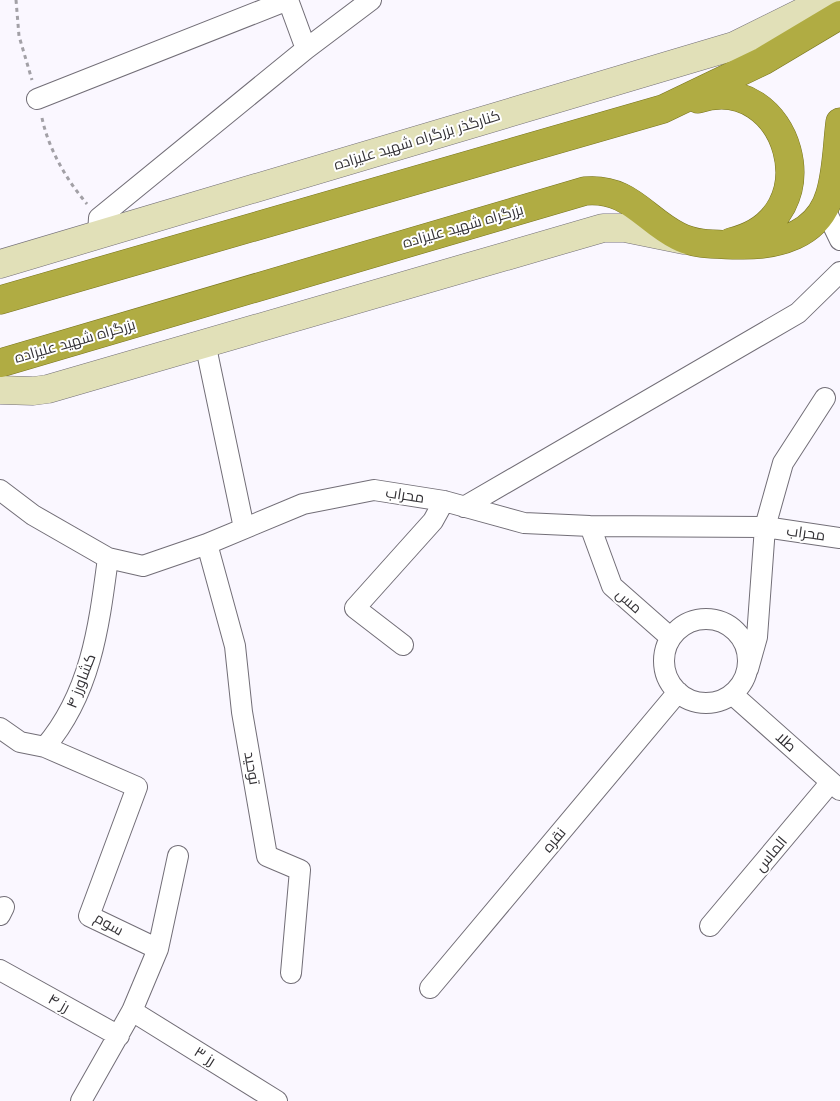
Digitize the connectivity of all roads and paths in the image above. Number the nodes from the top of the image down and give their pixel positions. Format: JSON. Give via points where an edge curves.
{"nodes":[{"id":1,"x":288,"y":0,"type":"edge"},
{"id":2,"x":371,"y":0,"type":"edge"},
{"id":3,"x":827,"y":0,"type":"edge"},
{"id":4,"x":840,"y":16,"type":"edge"},
{"id":5,"x":306,"y":49,"type":"junction"},
{"id":6,"x":37,"y":99,"type":"dead end"},
{"id":7,"x":663,"y":109,"type":"junction"},
{"id":8,"x":840,"y":122,"type":"edge"},
{"id":9,"x":824,"y":207,"type":"junction"},
{"id":10,"x":98,"y":234,"type":"junction"},
{"id":11,"x":840,"y":240,"type":"edge"},
{"id":12,"x":708,"y":243,"type":"junction"},
{"id":13,"x":0,"y":264,"type":"edge"},
{"id":14,"x":840,"y":272,"type":"edge"},
{"id":15,"x":0,"y":300,"type":"edge"},
{"id":16,"x":207,"y":352,"type":"dead end"},
{"id":17,"x":0,"y":363,"type":"edge"},
{"id":18,"x":0,"y":390,"type":"edge"},
{"id":19,"x":825,"y":398,"type":"dead end"},
{"id":20,"x":0,"y":490,"type":"edge"},
{"id":21,"x":444,"y":501,"type":"junction"},
{"id":22,"x":464,"y":507,"type":"junction"},
{"id":23,"x":590,"y":526,"type":"junction"},
{"id":24,"x":765,"y":527,"type":"junction"},
{"id":25,"x":244,"y":528,"type":"junction"},
{"id":26,"x":838,"y":535,"type":"edge"},
{"id":27,"x":207,"y":544,"type":"junction"},
{"id":28,"x":108,"y":558,"type":"junction"},
{"id":29,"x":671,"y":638,"type":"junction"},
{"id":30,"x":403,"y":646,"type":"dead end"},
{"id":31,"x":748,"y":669,"type":"junction"},
{"id":32,"x":678,"y":692,"type":"junction"},
{"id":33,"x":732,"y":694,"type":"junction"},
{"id":34,"x":0,"y":728,"type":"edge"},
{"id":35,"x":45,"y":748,"type":"junction"},
{"id":36,"x":836,"y":786,"type":"edge"},
{"id":37,"x":178,"y":856,"type":"dead end"},
{"id":38,"x":710,"y":926,"type":"dead end"},
{"id":39,"x":158,"y":949,"type":"junction"},
{"id":40,"x":0,"y":970,"type":"edge"},
{"id":41,"x":290,"y":972,"type":"dead end"},
{"id":42,"x":430,"y":988,"type":"dead end"},
{"id":43,"x":132,"y":1011,"type":"junction"},
{"id":44,"x":118,"y":1036,"type":"junction"},
{"id":45,"x":81,"y":1101,"type":"edge"},
{"id":46,"x":277,"y":1101,"type":"edge"}],
"edges":[{"from":1,"to":5,"type":"street"},
{"from":1,"to":6,"type":"street"},
{"from":2,"to":5,"type":"street"},
{"from":3,"to":10,"type":"main road","name":"کنارگذر بزرگراه شهید علیزاده","via":[[734,46]]},
{"from":4,"to":7,"type":"highway","via":[[763,61]]},
{"from":5,"to":10,"type":"street","via":[[99,218]]},
{"from":7,"to":12,"type":"highway","via":[[708,96],[732,97],[760,110],[773,122],[789,154],[787,191],[769,222],[737,240]]},
{"from":7,"to":15,"type":"highway"},
{"from":8,"to":9,"type":"highway","name":"بزرگراه شهید علیزاده","via":[[832,186]]},
{"from":9,"to":11,"type":"street"},
{"from":9,"to":12,"type":"highway","name":"بزرگراه شهید علیزاده","via":[[812,223],[787,240],[763,245]]},
{"from":10,"to":13,"type":"main road","name":"کنارگذر بزرگراه شهید علیزاده"},
{"from":12,"to":17,"type":"highway","name":"بزرگراه شهید علیزاده","via":[[674,234],[620,196],[597,190],[581,191]]},
{"from":12,"to":18,"type":"main road","via":[[625,228],[603,228],[48,388]]},
{"from":14,"to":22,"type":"street","via":[[798,312]]},
{"from":16,"to":25,"type":"street"},
{"from":19,"to":24,"type":"street","via":[[783,463]]},
{"from":20,"to":28,"type":"street","name":"محراب","via":[[33,516]]},
{"from":21,"to":22,"type":"street","name":"محراب"},
{"from":21,"to":25,"type":"street","name":"محراب","via":[[374,490],[303,504]]},
{"from":21,"to":30,"type":"street","via":[[433,521],[355,608]]},
{"from":22,"to":23,"type":"street","name":"محراب","via":[[524,523]]},
{"from":23,"to":24,"type":"street","name":"محراب"},
{"from":23,"to":29,"type":"street","name":"مس","via":[[612,586]]},
{"from":24,"to":26,"type":"street","name":"محراب"},
{"from":24,"to":31,"type":"street","via":[[757,637]]},
{"from":25,"to":27,"type":"street","name":"محراب"},
{"from":27,"to":28,"type":"street","name":"محراب","via":[[143,566]]},
{"from":27,"to":41,"type":"street","name":"توحید","via":[[235,646],[242,712],[267,856],[300,870]]},
{"from":28,"to":35,"type":"street","name":"کشاورز ۴","via":[[97,640],[75,701],[62,727]]},
{"from":29,"to":31,"type":"street","via":[[688,623],[711,618],[722,621],[735,629],[744,641]]},
{"from":29,"to":32,"type":"street","via":[[665,652],[665,666],[669,680]]},
{"from":31,"to":33,"type":"street"},
{"from":32,"to":33,"type":"street","via":[[699,702],[722,700]]},
{"from":32,"to":42,"type":"street","name":"نقره"},
{"from":33,"to":36,"type":"street","name":"طلا"},
{"from":34,"to":35,"type":"street","via":[[20,742]]},
{"from":35,"to":39,"type":"street","name":"سوم","via":[[137,787],[89,916]]},
{"from":36,"to":38,"type":"street","name":"الماس"},
{"from":37,"to":39,"type":"street"},
{"from":39,"to":43,"type":"street"},
{"from":40,"to":44,"type":"street","name":"رز ۴"},
{"from":43,"to":44,"type":"street"},
{"from":43,"to":46,"type":"street","name":"رز ۳"},
{"from":44,"to":45,"type":"street"}]}
